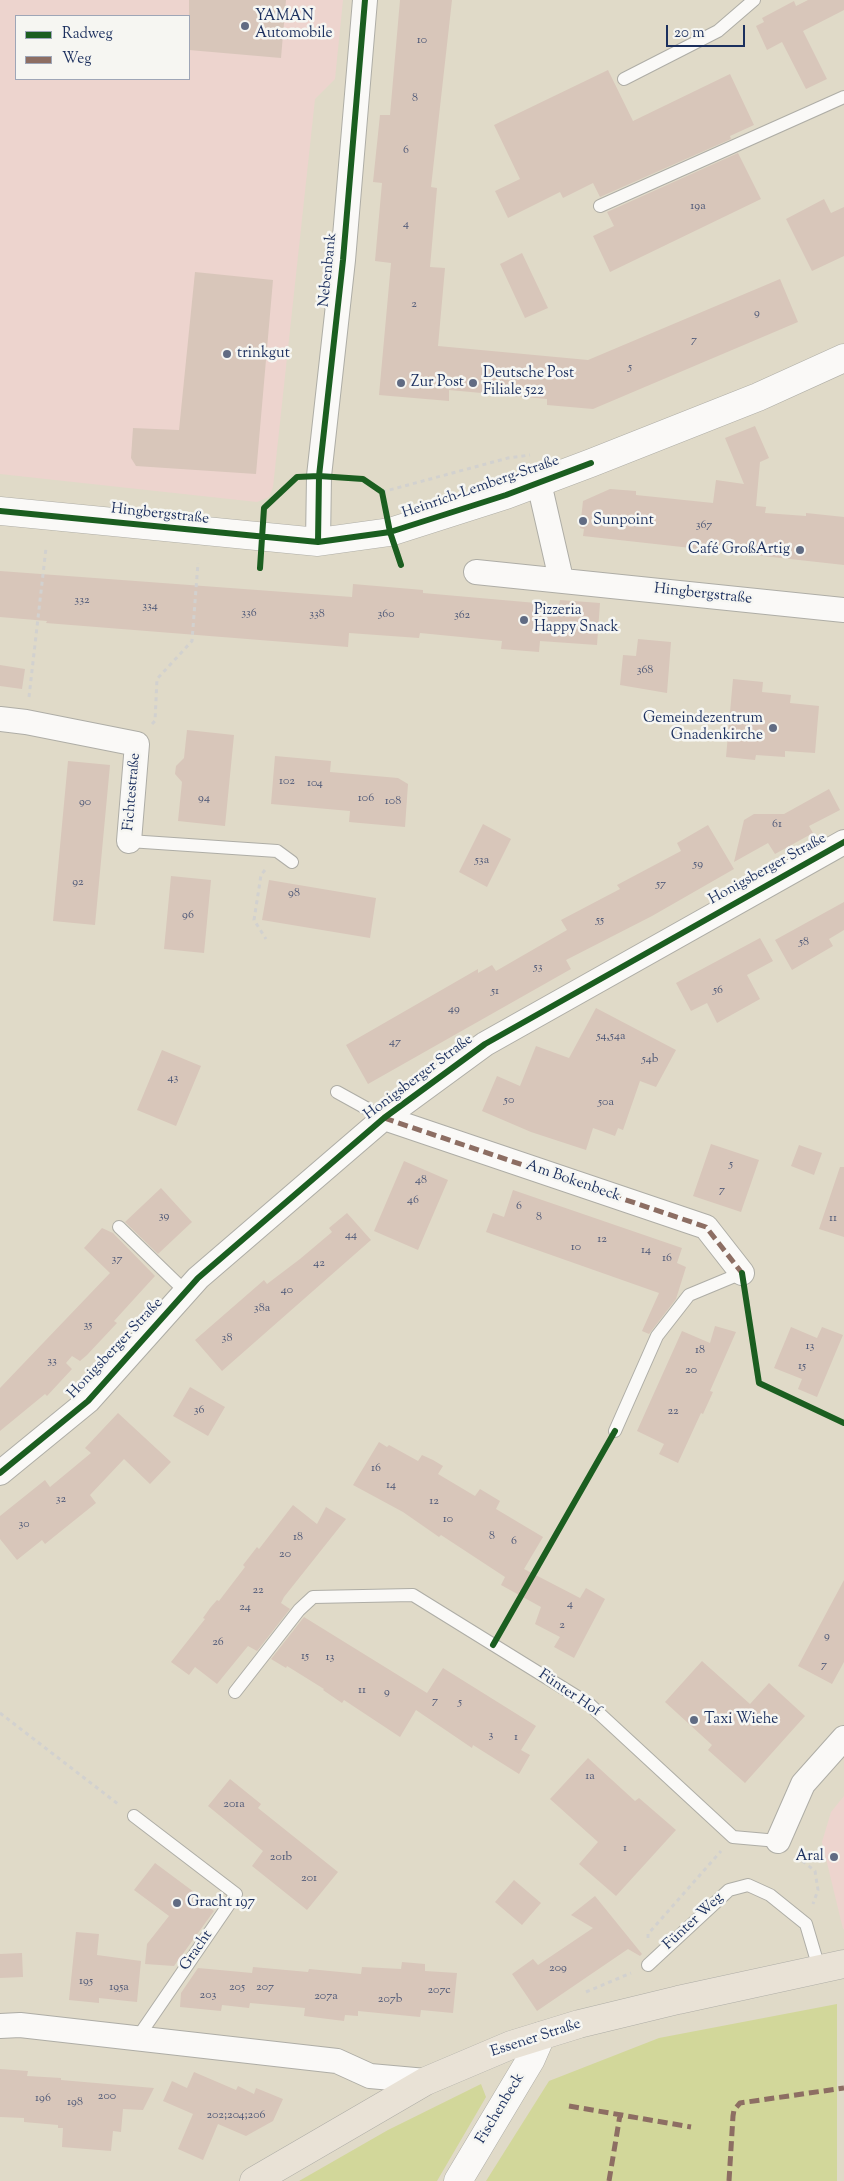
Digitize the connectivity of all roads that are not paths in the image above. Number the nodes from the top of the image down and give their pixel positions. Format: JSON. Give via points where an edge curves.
{"nodes":[{"id":1,"x":365,"y":0,"type":"edge"},
{"id":2,"x":754,"y":0,"type":"edge"},
{"id":3,"x":624,"y":79,"type":"dead end"},
{"id":4,"x":844,"y":97,"type":"edge"},
{"id":5,"x":600,"y":206,"type":"dead end"},
{"id":6,"x":844,"y":358,"type":"edge"},
{"id":7,"x":540,"y":483,"type":"junction"},
{"id":8,"x":0,"y":511,"type":"edge"},
{"id":9,"x":318,"y":542,"type":"junction"},
{"id":10,"x":476,"y":572,"type":"dead end"},
{"id":11,"x":562,"y":580,"type":"junction"},
{"id":12,"x":844,"y":610,"type":"edge"},
{"id":13,"x":0,"y":720,"type":"edge"},
{"id":14,"x":129,"y":841,"type":"joint"},
{"id":15,"x":844,"y":842,"type":"edge"},
{"id":16,"x":292,"y":862,"type":"dead end"},
{"id":17,"x":337,"y":1092,"type":"dead end"},
{"id":18,"x":384,"y":1118,"type":"junction"},
{"id":19,"x":119,"y":1227,"type":"dead end"},
{"id":20,"x":742,"y":1273,"type":"joint"},
{"id":21,"x":185,"y":1291,"type":"junction"},
{"id":22,"x":615,"y":1431,"type":"dead end"},
{"id":23,"x":0,"y":1472,"type":"edge"},
{"id":24,"x":235,"y":1692,"type":"dead end"},
{"id":25,"x":844,"y":1738,"type":"edge"},
{"id":26,"x":134,"y":1816,"type":"road end"},
{"id":27,"x":778,"y":1841,"type":"joint"},
{"id":28,"x":648,"y":1965,"type":"road end"},
{"id":29,"x":831,"y":1966,"type":"edge"},
{"id":30,"x":0,"y":2026,"type":"edge"},
{"id":31,"x":541,"y":2036,"type":"junction"},
{"id":32,"x":136,"y":2040,"type":"junction"},
{"id":33,"x":426,"y":2081,"type":"junction"},
{"id":34,"x":254,"y":2181,"type":"edge"},
{"id":35,"x":458,"y":2181,"type":"edge"}],
"edges":[{"from":1,"to":9,"type":"street","name":"Nebenbank","via":[[343,260],[319,476]]},
{"from":2,"to":3,"type":"lane","via":[[718,31]]},
{"from":4,"to":5,"type":"lane"},
{"from":6,"to":7,"type":"street","name":"Heinrich-Lemberg-Straße","via":[[758,397]]},
{"from":7,"to":9,"type":"street","name":"Heinrich-Lemberg-Straße","via":[[390,532]]},
{"from":7,"to":11,"type":"street"},
{"from":8,"to":9,"type":"street","name":"Hingbergstraße"},
{"from":10,"to":11,"type":"street","name":"Hingbergstraße"},
{"from":11,"to":12,"type":"street","name":"Hingbergstraße"},
{"from":13,"to":14,"type":"street","name":"Fichtestraße","via":[[26,722],[137,744]]},
{"from":14,"to":16,"type":"lane","name":"Fichtestraße","via":[[277,851]]},
{"from":15,"to":18,"type":"street","name":"Honigsberger Straße","via":[[485,1044]]},
{"from":17,"to":18,"type":"lane"},
{"from":18,"to":20,"type":"street","name":"Am Bokenbeck","via":[[706,1227]]},
{"from":18,"to":21,"type":"street","name":"Honigsberger Straße"},
{"from":19,"to":21,"type":"lane"},
{"from":20,"to":22,"type":"lane","via":[[688,1295],[658,1336]]},
{"from":21,"to":23,"type":"street","name":"Honigsberger Straße","via":[[88,1401]]},
{"from":24,"to":27,"type":"lane","name":"Fünter Hof","via":[[299,1610],[313,1597],[413,1595],[589,1704],[732,1837]]},
{"from":25,"to":27,"type":"street","via":[[803,1784]]},
{"from":26,"to":32,"type":"lane","name":"Gracht","via":[[236,1894]]},
{"from":28,"to":29,"type":"lane","name":"Fünter Weg","via":[[729,1890],[748,1885],[770,1895],[806,1924]]},
{"from":29,"to":31,"type":"main road","name":"Essener Straße","via":[[678,2000]]},
{"from":30,"to":32,"type":"street","via":[[20,2025]]},
{"from":31,"to":33,"type":"main road","name":"Essener Straße","via":[[511,2045]]},
{"from":31,"to":35,"type":"street","name":"Fischenbeck","via":[[531,2059]]},
{"from":32,"to":33,"type":"street","via":[[337,2061],[370,2076]]},
{"from":33,"to":34,"type":"main road","name":"Essener Straße"}]}
